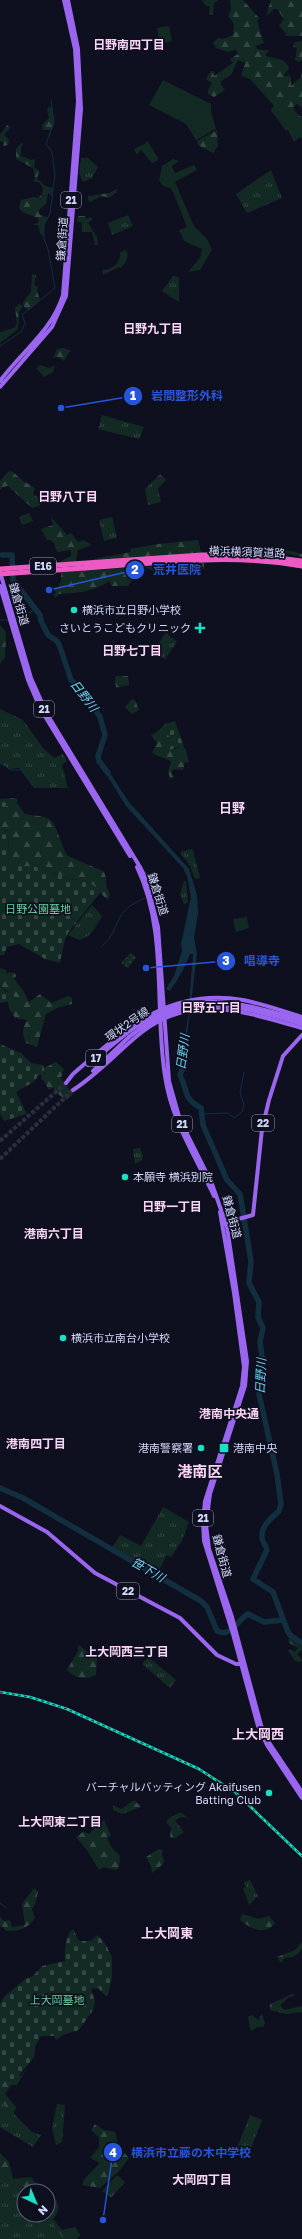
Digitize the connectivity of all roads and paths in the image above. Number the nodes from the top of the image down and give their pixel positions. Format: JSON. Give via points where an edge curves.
{"nodes":[{"id":1,"x":64,"y":0,"type":"edge"},
{"id":2,"x":68,"y":0,"type":"edge"},
{"id":3,"x":0,"y":381,"type":"edge"},
{"id":4,"x":0,"y":387,"type":"edge"},
{"id":5,"x":302,"y":561,"type":"edge"},
{"id":6,"x":86,"y":565,"type":"junction"},
{"id":7,"x":302,"y":566,"type":"edge"},
{"id":8,"x":0,"y":573,"type":"edge"},
{"id":9,"x":0,"y":586,"type":"edge"},
{"id":10,"x":12,"y":619,"type":"junction"},
{"id":11,"x":162,"y":1008,"type":"junction"},
{"id":12,"x":302,"y":1017,"type":"edge"},
{"id":13,"x":163,"y":1020,"type":"junction"},
{"id":14,"x":302,"y":1020,"type":"edge"},
{"id":15,"x":301,"y":1027,"type":"edge"},
{"id":16,"x":128,"y":1035,"type":"junction"},
{"id":17,"x":301,"y":1035,"type":"edge"},
{"id":18,"x":224,"y":1223,"type":"junction"},
{"id":19,"x":0,"y":1506,"type":"edge"},
{"id":20,"x":244,"y":1664,"type":"junction"},
{"id":21,"x":302,"y":1792,"type":"edge"},
{"id":22,"x":302,"y":1798,"type":"edge"}],
"edges":[{"from":1,"to":3,"type":"main road","name":"鎌倉街道","number":"21","via":[[75,49],[78,101],[63,295],[48,327]]},
{"from":2,"to":4,"type":"main road","name":"鎌倉街道","number":"21","via":[[78,49],[81,109],[66,296],[52,328]]},
{"from":5,"to":6,"type":"highway","name":"横浜横須賀道路","number":"E16","via":[[233,555]]},
{"from":6,"to":7,"type":"highway","name":"横浜横須賀道路","number":"E16","via":[[219,560],[267,561]]},
{"from":6,"to":8,"type":"highway","name":"横浜横須賀道路","number":"E16","bridge":true},
{"from":8,"to":10,"type":"main road","name":"鎌倉街道","number":"21"},
{"from":9,"to":10,"type":"main road","name":"鎌倉街道","number":"21"},
{"from":10,"to":11,"type":"main road","name":"鎌倉街道","number":"21","via":[[28,680],[40,708],[130,854],[143,881],[154,923]]},
{"from":11,"to":12,"type":"main road","via":[[187,1000],[217,997],[244,1000]]},
{"from":11,"to":13,"type":"main road","name":"鎌倉街道","number":"21"},
{"from":11,"to":16,"type":"main road","name":"環状2号線","number":"17","via":[[118,1036],[66,1083]]},
{"from":13,"to":15,"type":"main road","via":[[193,1010],[218,1008],[243,1011]]},
{"from":13,"to":16,"type":"main road","name":"環状2号線","number":"17","via":[[143,1031],[73,1090]]},
{"from":13,"to":18,"type":"main road","name":"鎌倉街道","number":"21","via":[[168,1077],[175,1106],[212,1184]]},
{"from":14,"to":16,"type":"main road","name":"環状2号線","number":"17","bridge":true,"via":[[246,1004],[205,1002],[179,1006],[160,1013]]},
{"from":15,"to":16,"type":"main road","name":"環状2号線","number":"17","bridge":true,"via":[[239,1007],[206,1005],[172,1012]]},
{"from":15,"to":17,"type":"main road"},
{"from":17,"to":18,"type":"main road","number":"22","via":[[279,1064],[262,1129],[253,1215]]},
{"from":18,"to":20,"type":"main road","name":"鎌倉街道","number":"21","via":[[248,1371],[210,1494],[206,1525],[209,1548]]},
{"from":19,"to":20,"type":"main road","number":"22","via":[[47,1532],[95,1573],[180,1618],[221,1658],[236,1664]]},
{"from":20,"to":21,"type":"main road","name":"鎌倉街道","number":"21","via":[[264,1732]]},
{"from":20,"to":22,"type":"main road","name":"鎌倉街道","number":"21","via":[[262,1735]]}]}
